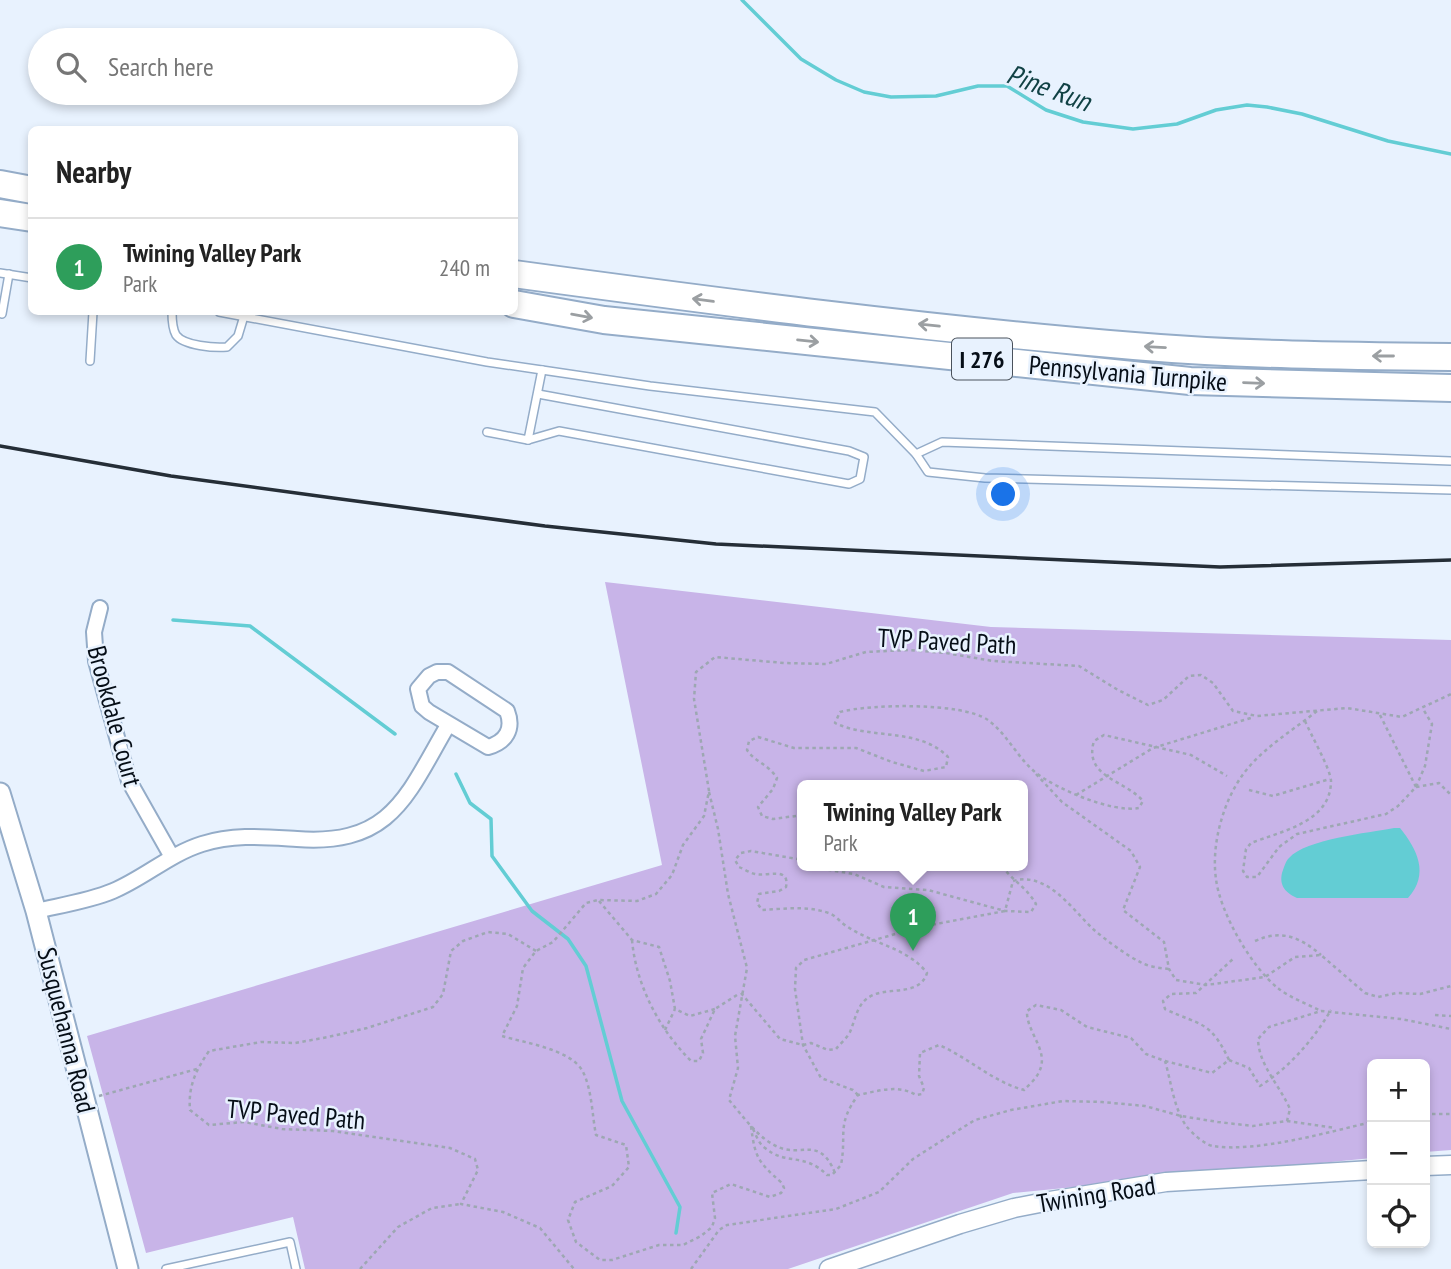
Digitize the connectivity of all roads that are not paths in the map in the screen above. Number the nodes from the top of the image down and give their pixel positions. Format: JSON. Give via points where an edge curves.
{"nodes":[{"id":1,"x":0,"y":184,"type":"edge"},
{"id":2,"x":28,"y":189,"type":"edge"},
{"id":3,"x":0,"y":212,"type":"edge"},
{"id":4,"x":28,"y":217,"type":"edge"},
{"id":5,"x":0,"y":272,"type":"edge"},
{"id":6,"x":9,"y":274,"type":"junction"},
{"id":7,"x":518,"y":275,"type":"edge"},
{"id":8,"x":28,"y":277,"type":"edge"},
{"id":9,"x":518,"y":305,"type":"edge"},
{"id":10,"x":2,"y":314,"type":"dead end"},
{"id":11,"x":93,"y":315,"type":"edge"},
{"id":12,"x":172,"y":315,"type":"edge"},
{"id":13,"x":238,"y":315,"type":"edge"},
{"id":14,"x":244,"y":316,"type":"junction"},
{"id":15,"x":1451,"y":357,"type":"edge"},
{"id":16,"x":90,"y":361,"type":"dead end"},
{"id":17,"x":542,"y":370,"type":"junction"},
{"id":18,"x":1451,"y":388,"type":"edge"},
{"id":19,"x":538,"y":394,"type":"junction"},
{"id":20,"x":486,"y":432,"type":"dead end"},
{"id":21,"x":528,"y":440,"type":"junction"},
{"id":22,"x":916,"y":454,"type":"junction"},
{"id":23,"x":1451,"y":461,"type":"edge"},
{"id":24,"x":1451,"y":490,"type":"edge"},
{"id":25,"x":100,"y":608,"type":"dead end"},
{"id":26,"x":448,"y":724,"type":"junction"},
{"id":27,"x":0,"y":793,"type":"edge"},
{"id":28,"x":172,"y":857,"type":"junction"},
{"id":29,"x":36,"y":911,"type":"junction"},
{"id":30,"x":1451,"y":1165,"type":"edge"},
{"id":31,"x":1430,"y":1166,"type":"edge"},
{"id":32,"x":1367,"y":1170,"type":"edge"},
{"id":33,"x":128,"y":1269,"type":"edge"},
{"id":34,"x":166,"y":1269,"type":"edge"},
{"id":35,"x":296,"y":1269,"type":"edge"},
{"id":36,"x":829,"y":1269,"type":"edge"}],
"edges":[{"from":1,"to":2,"type":"highway"},
{"from":3,"to":4,"type":"highway"},
{"from":5,"to":6,"type":"lane"},
{"from":6,"to":8,"type":"lane"},
{"from":6,"to":10,"type":"lane"},
{"from":15,"to":7,"type":"highway","name":"Pennsylvania Turnpike","number":"I 276","one_way":true,"via":[[1311,356],[1135,346],[766,309]]},
{"from":9,"to":18,"type":"highway","name":"Pennsylvania Turnpike","number":"I 276","one_way":true,"via":[[604,320],[1190,381]]},
{"from":11,"to":16,"type":"lane"},
{"from":12,"to":14,"type":"lane","via":[[180,339],[220,348],[238,336]]},
{"from":13,"to":14,"type":"lane"},
{"from":14,"to":17,"type":"lane"},
{"from":17,"to":19,"type":"lane"},
{"from":17,"to":22,"type":"lane","via":[[875,412]]},
{"from":19,"to":21,"type":"lane"},
{"from":19,"to":21,"type":"lane","via":[[849,451],[864,457],[860,479],[849,484],[559,431]]},
{"from":20,"to":21,"type":"lane"},
{"from":22,"to":23,"type":"lane","via":[[942,442]]},
{"from":22,"to":24,"type":"lane","via":[[928,472],[985,478]]},
{"from":25,"to":28,"type":"street","name":"Brookdale Court","via":[[94,632],[96,661],[129,781]]},
{"from":26,"to":26,"type":"street","via":[[488,747],[504,739],[510,720],[500,705],[448,673],[437,672],[422,682],[418,696],[422,706]]},
{"from":26,"to":28,"type":"street","via":[[404,800],[373,827],[314,841],[249,836],[220,839]]},
{"from":27,"to":29,"type":"main road","name":"Susquehanna Road"},
{"from":28,"to":29,"type":"street","via":[[114,891]]},
{"from":29,"to":33,"type":"main road","name":"Susquehanna Road"},
{"from":30,"to":31,"type":"street"},
{"from":32,"to":36,"type":"street","name":"Twining Road","via":[[1166,1182],[1050,1201],[960,1224]]},
{"from":34,"to":35,"type":"lane","via":[[290,1242]]}]}
